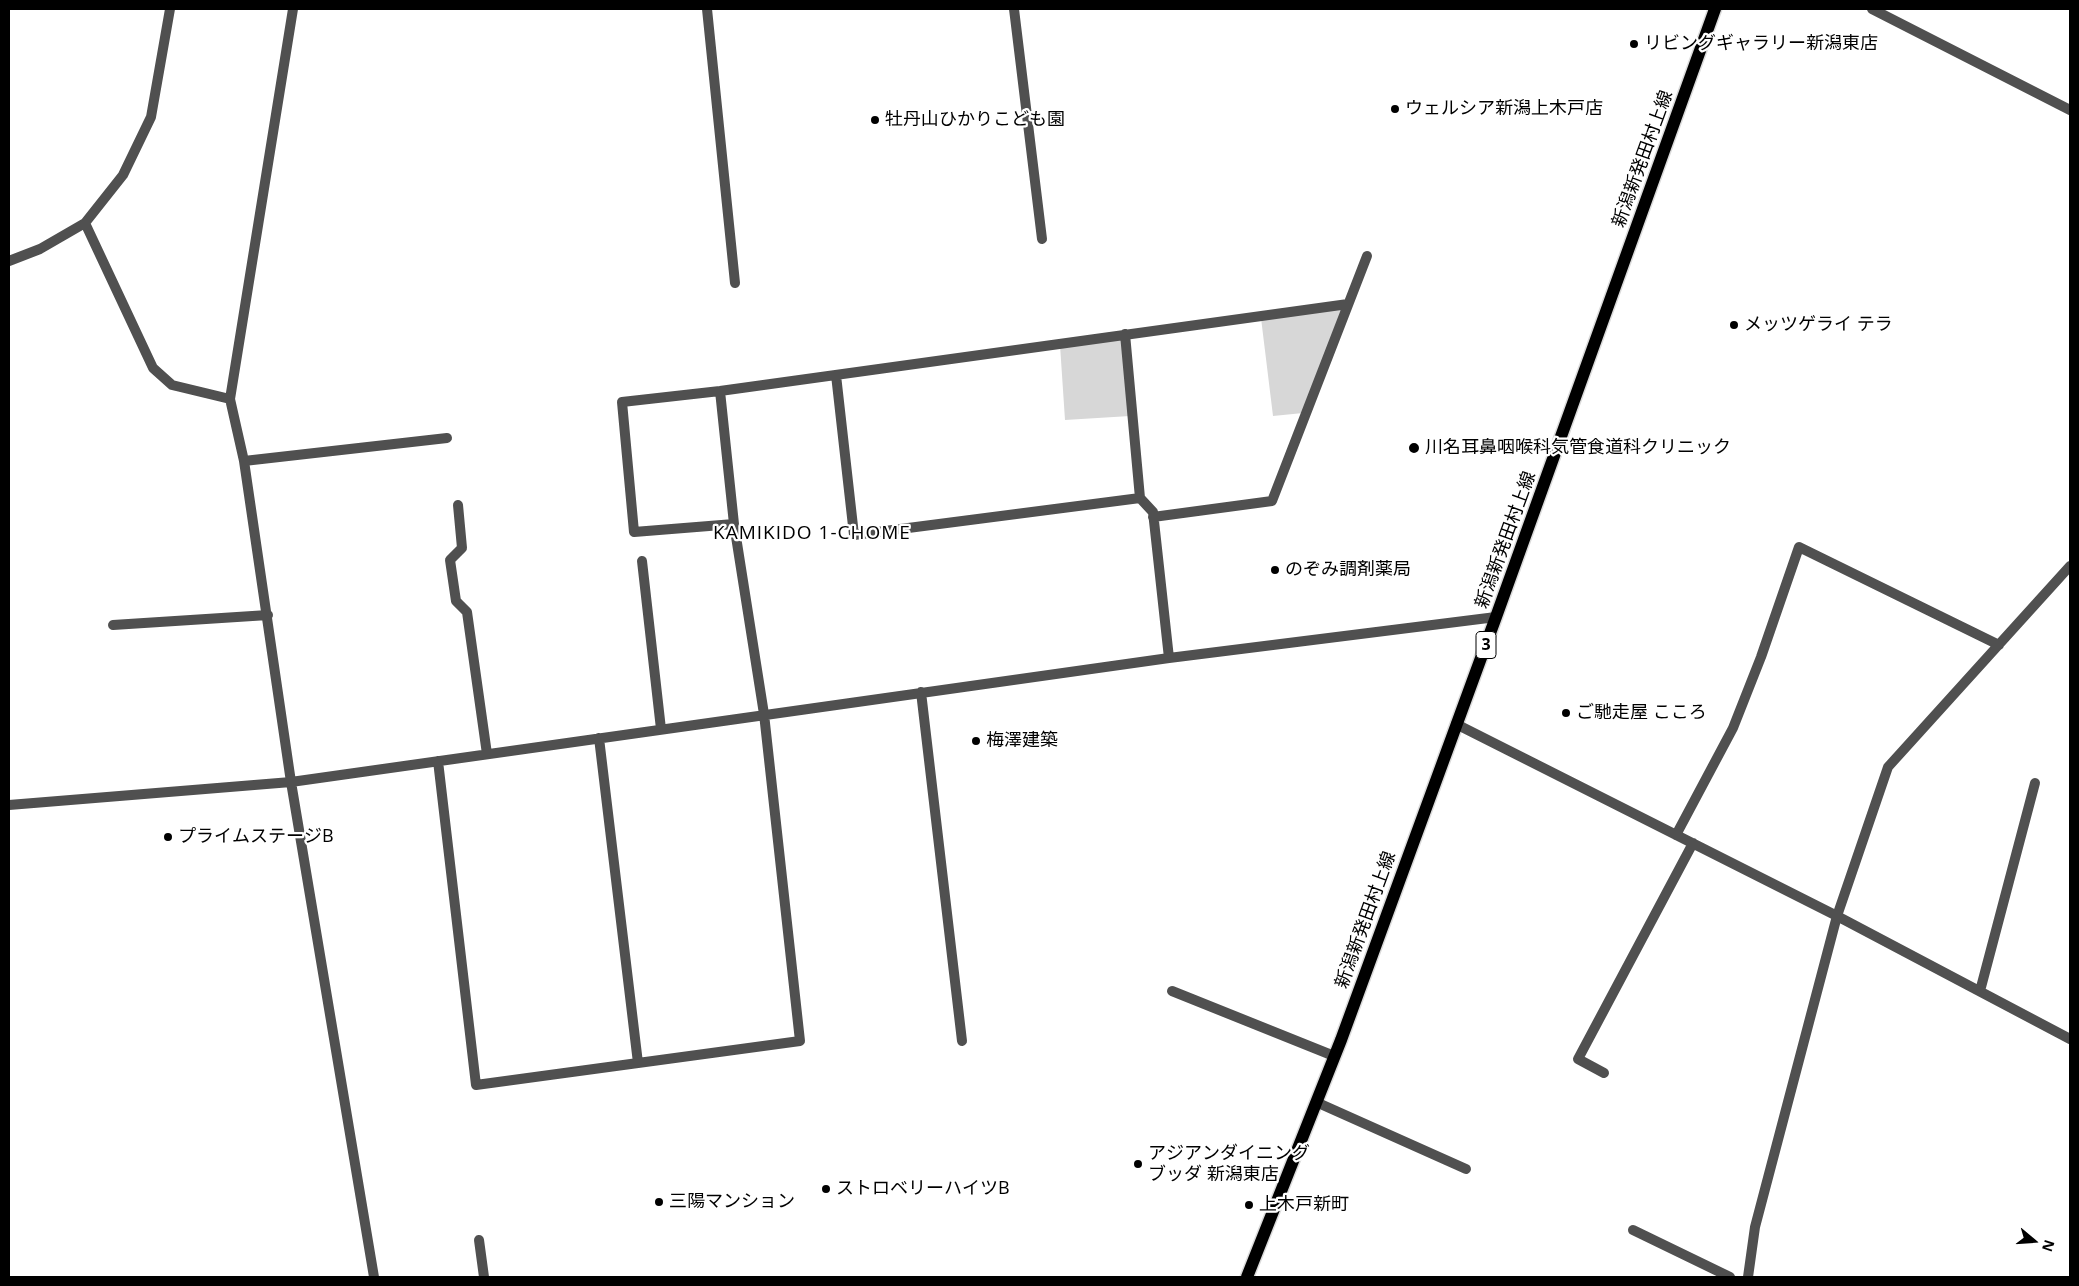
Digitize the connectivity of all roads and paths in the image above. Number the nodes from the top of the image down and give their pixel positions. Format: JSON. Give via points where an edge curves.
{"nodes":[{"id":1,"x":170,"y":9,"type":"edge"},
{"id":2,"x":293,"y":9,"type":"edge"},
{"id":3,"x":707,"y":9,"type":"edge"},
{"id":4,"x":1014,"y":9,"type":"edge"},
{"id":5,"x":1715,"y":9,"type":"edge"},
{"id":6,"x":1872,"y":9,"type":"edge"},
{"id":7,"x":2070,"y":110,"type":"edge"},
{"id":8,"x":85,"y":223,"type":"junction"},
{"id":9,"x":1042,"y":239,"type":"dead end"},
{"id":10,"x":1367,"y":256,"type":"dead end"},
{"id":11,"x":9,"y":261,"type":"edge"},
{"id":12,"x":735,"y":283,"type":"dead end"},
{"id":13,"x":1348,"y":304,"type":"junction"},
{"id":14,"x":1125,"y":334,"type":"junction"},
{"id":15,"x":836,"y":375,"type":"junction"},
{"id":16,"x":720,"y":391,"type":"junction"},
{"id":17,"x":230,"y":399,"type":"junction"},
{"id":18,"x":446,"y":438,"type":"dead end"},
{"id":19,"x":244,"y":461,"type":"junction"},
{"id":20,"x":1140,"y":498,"type":"junction"},
{"id":21,"x":458,"y":505,"type":"dead end"},
{"id":22,"x":1153,"y":517,"type":"junction"},
{"id":23,"x":734,"y":524,"type":"junction"},
{"id":24,"x":642,"y":561,"type":"dead end"},
{"id":25,"x":2070,"y":566,"type":"edge"},
{"id":26,"x":268,"y":615,"type":"junction"},
{"id":27,"x":1496,"y":617,"type":"junction"},
{"id":28,"x":113,"y":625,"type":"dead end"},
{"id":29,"x":1999,"y":644,"type":"junction"},
{"id":30,"x":1169,"y":658,"type":"junction"},
{"id":31,"x":921,"y":692,"type":"junction"},
{"id":32,"x":764,"y":714,"type":"junction"},
{"id":33,"x":1456,"y":724,"type":"junction"},
{"id":34,"x":661,"y":729,"type":"junction"},
{"id":35,"x":599,"y":738,"type":"junction"},
{"id":36,"x":487,"y":754,"type":"junction"},
{"id":37,"x":438,"y":761,"type":"junction"},
{"id":38,"x":291,"y":782,"type":"junction"},
{"id":39,"x":2035,"y":783,"type":"dead end"},
{"id":40,"x":9,"y":805,"type":"edge"},
{"id":41,"x":1676,"y":835,"type":"junction"},
{"id":42,"x":1693,"y":843,"type":"junction"},
{"id":43,"x":1837,"y":916,"type":"junction"},
{"id":44,"x":1172,"y":991,"type":"dead end"},
{"id":45,"x":1980,"y":991,"type":"junction"},
{"id":46,"x":2070,"y":1039,"type":"edge"},
{"id":47,"x":962,"y":1041,"type":"dead end"},
{"id":48,"x":1334,"y":1056,"type":"junction"},
{"id":49,"x":638,"y":1063,"type":"junction"},
{"id":50,"x":1604,"y":1074,"type":"dead end"},
{"id":51,"x":1316,"y":1102,"type":"junction"},
{"id":52,"x":1466,"y":1169,"type":"dead end"},
{"id":53,"x":1633,"y":1230,"type":"dead end"},
{"id":54,"x":479,"y":1240,"type":"dead end"},
{"id":55,"x":374,"y":1277,"type":"edge"},
{"id":56,"x":484,"y":1277,"type":"edge"},
{"id":57,"x":1247,"y":1277,"type":"edge"},
{"id":58,"x":1730,"y":1277,"type":"edge"},
{"id":59,"x":1748,"y":1277,"type":"edge"}],
"edges":[{"from":1,"to":8,"type":"street","via":[[151,117],[123,175]]},
{"from":2,"to":17,"type":"street"},
{"from":3,"to":12,"type":"street"},
{"from":4,"to":9,"type":"street"},
{"from":5,"to":27,"type":"main road","name":"新潟新発田村上線","number":"3"},
{"from":6,"to":7,"type":"street"},
{"from":8,"to":11,"type":"street","via":[[40,249]]},
{"from":8,"to":17,"type":"street","via":[[153,368],[172,385]]},
{"from":10,"to":13,"type":"street"},
{"from":13,"to":14,"type":"street"},
{"from":13,"to":22,"type":"street","via":[[1272,501]]},
{"from":14,"to":15,"type":"street"},
{"from":14,"to":20,"type":"street"},
{"from":15,"to":16,"type":"street"},
{"from":15,"to":20,"type":"street","via":[[854,534]]},
{"from":16,"to":23,"type":"street"},
{"from":16,"to":23,"type":"street","via":[[622,402],[634,532]]},
{"from":17,"to":19,"type":"street"},
{"from":18,"to":19,"type":"street"},
{"from":19,"to":26,"type":"street"},
{"from":20,"to":22,"type":"street","via":[[1153,512]]},
{"from":21,"to":36,"type":"street","via":[[462,548],[450,560],[456,602],[467,612]]},
{"from":22,"to":30,"type":"street"},
{"from":23,"to":32,"type":"street"},
{"from":24,"to":34,"type":"street"},
{"from":25,"to":29,"type":"street"},
{"from":26,"to":28,"type":"street"},
{"from":26,"to":38,"type":"street"},
{"from":27,"to":30,"type":"street"},
{"from":27,"to":33,"type":"main road","name":"新潟新発田村上線","number":"3"},
{"from":29,"to":41,"type":"street","via":[[1799,547],[1733,728]]},
{"from":29,"to":43,"type":"street","via":[[1888,767]]},
{"from":30,"to":31,"type":"street"},
{"from":31,"to":32,"type":"street"},
{"from":31,"to":47,"type":"street"},
{"from":32,"to":34,"type":"street"},
{"from":32,"to":49,"type":"street","via":[[800,1041]]},
{"from":33,"to":41,"type":"street"},
{"from":33,"to":48,"type":"main road","name":"新潟新発田村上線","number":"3"},
{"from":34,"to":35,"type":"street"},
{"from":35,"to":36,"type":"street"},
{"from":35,"to":49,"type":"street"},
{"from":36,"to":37,"type":"street"},
{"from":37,"to":38,"type":"street"},
{"from":37,"to":49,"type":"street","via":[[476,1085]]},
{"from":38,"to":40,"type":"street"},
{"from":38,"to":55,"type":"street"},
{"from":39,"to":45,"type":"street"},
{"from":41,"to":42,"type":"street"},
{"from":42,"to":43,"type":"street"},
{"from":42,"to":50,"type":"street","via":[[1578,1058]]},
{"from":43,"to":45,"type":"street"},
{"from":43,"to":59,"type":"street","via":[[1755,1227]]},
{"from":44,"to":48,"type":"street"},
{"from":45,"to":46,"type":"street"},
{"from":48,"to":51,"type":"main road","name":"新潟新発田村上線","number":"3"},
{"from":51,"to":52,"type":"street"},
{"from":51,"to":57,"type":"main road","name":"新潟新発田村上線","number":"3"},
{"from":53,"to":58,"type":"street"},
{"from":54,"to":56,"type":"street"}]}
